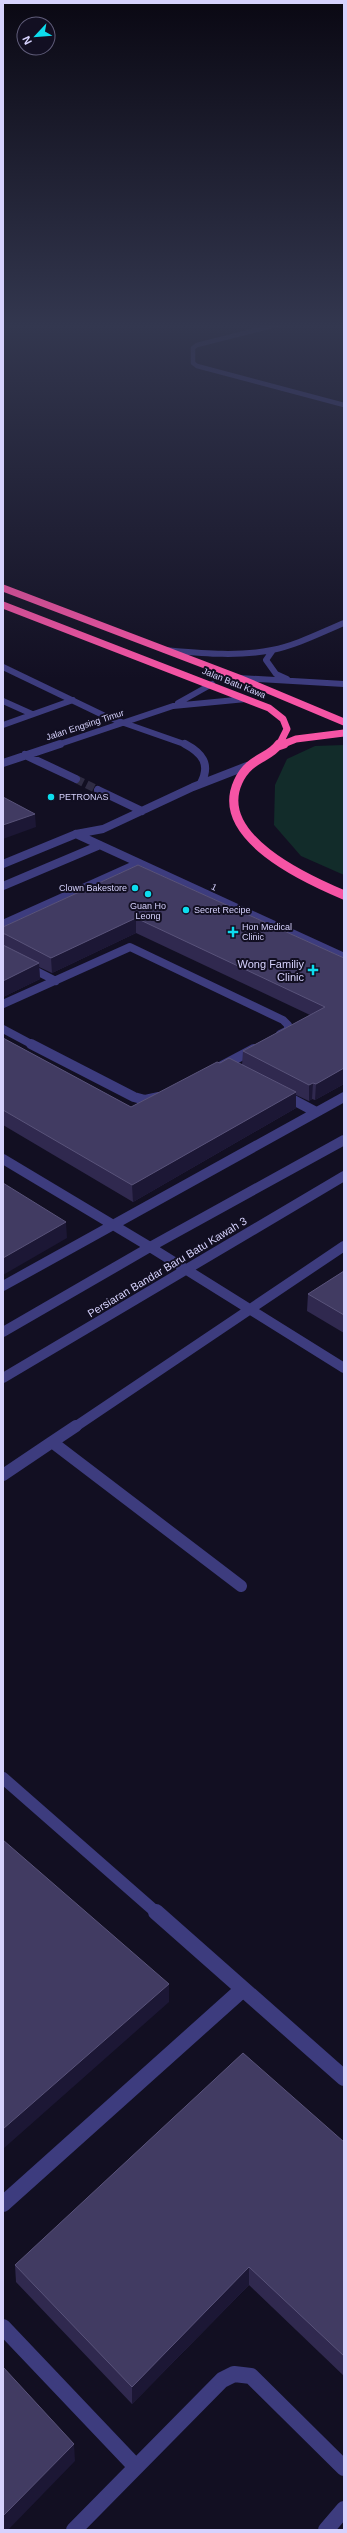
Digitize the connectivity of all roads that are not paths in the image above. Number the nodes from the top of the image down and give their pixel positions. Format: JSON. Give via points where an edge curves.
{"nodes":[{"id":1,"x":3,"y":588,"type":"edge"},
{"id":2,"x":3,"y":605,"type":"edge"},
{"id":3,"x":344,"y":623,"type":"edge"},
{"id":4,"x":165,"y":650,"type":"junction"},
{"id":5,"x":273,"y":650,"type":"junction"},
{"id":6,"x":3,"y":667,"type":"edge"},
{"id":7,"x":239,"y":678,"type":"junction"},
{"id":8,"x":293,"y":681,"type":"junction"},
{"id":9,"x":212,"y":684,"type":"junction"},
{"id":10,"x":344,"y":684,"type":"edge"},
{"id":11,"x":246,"y":699,"type":"junction"},
{"id":12,"x":74,"y":700,"type":"junction"},
{"id":13,"x":3,"y":701,"type":"edge"},
{"id":14,"x":173,"y":706,"type":"junction"},
{"id":15,"x":32,"y":714,"type":"junction"},
{"id":16,"x":122,"y":722,"type":"junction"},
{"id":17,"x":344,"y":722,"type":"edge"},
{"id":18,"x":3,"y":725,"type":"edge"},
{"id":19,"x":344,"y":733,"type":"edge"},
{"id":20,"x":278,"y":746,"type":"junction"},
{"id":21,"x":25,"y":755,"type":"junction"},
{"id":22,"x":3,"y":763,"type":"edge"},
{"id":23,"x":247,"y":766,"type":"junction"},
{"id":24,"x":76,"y":779,"type":"tunnel mouth"},
{"id":25,"x":201,"y":784,"type":"junction"},
{"id":26,"x":98,"y":790,"type":"tunnel mouth"},
{"id":27,"x":142,"y":811,"type":"junction"},
{"id":28,"x":103,"y":829,"type":"junction"},
{"id":29,"x":76,"y":834,"type":"junction"},
{"id":30,"x":100,"y":845,"type":"junction"},
{"id":31,"x":139,"y":863,"type":"junction"},
{"id":32,"x":3,"y":864,"type":"edge"},
{"id":33,"x":3,"y":886,"type":"edge"},
{"id":34,"x":344,"y":895,"type":"edge"},
{"id":35,"x":3,"y":924,"type":"edge"},
{"id":36,"x":3,"y":954,"type":"edge"},
{"id":37,"x":344,"y":958,"type":"edge"},
{"id":38,"x":56,"y":981,"type":"junction"},
{"id":39,"x":3,"y":1004,"type":"edge"},
{"id":40,"x":3,"y":1029,"type":"edge"},
{"id":41,"x":274,"y":1038,"type":"edge"},
{"id":42,"x":260,"y":1046,"type":"edge"},
{"id":43,"x":211,"y":1072,"type":"edge"},
{"id":44,"x":274,"y":1090,"type":"edge"},
{"id":45,"x":169,"y":1092,"type":"edge"},
{"id":46,"x":344,"y":1097,"type":"edge"},
{"id":47,"x":316,"y":1112,"type":"junction"},
{"id":48,"x":344,"y":1140,"type":"edge"},
{"id":49,"x":3,"y":1159,"type":"edge"},
{"id":50,"x":344,"y":1176,"type":"edge"},
{"id":51,"x":113,"y":1224,"type":"junction"},
{"id":52,"x":344,"y":1246,"type":"edge"},
{"id":53,"x":150,"y":1247,"type":"junction"},
{"id":54,"x":187,"y":1269,"type":"junction"},
{"id":55,"x":3,"y":1286,"type":"edge"},
{"id":56,"x":249,"y":1308,"type":"junction"},
{"id":57,"x":3,"y":1332,"type":"edge"},
{"id":58,"x":344,"y":1368,"type":"edge"},
{"id":59,"x":3,"y":1378,"type":"edge"},
{"id":60,"x":52,"y":1442,"type":"junction"},
{"id":61,"x":3,"y":1475,"type":"edge"},
{"id":62,"x":241,"y":1586,"type":"dead end"},
{"id":63,"x":3,"y":1778,"type":"edge"},
{"id":64,"x":243,"y":1989,"type":"junction"},
{"id":65,"x":344,"y":2078,"type":"edge"},
{"id":66,"x":3,"y":2204,"type":"edge"},
{"id":67,"x":3,"y":2327,"type":"edge"},
{"id":68,"x":136,"y":2467,"type":"junction"},
{"id":69,"x":344,"y":2468,"type":"edge"},
{"id":70,"x":344,"y":2509,"type":"edge"},
{"id":71,"x":74,"y":2530,"type":"edge"},
{"id":72,"x":326,"y":2530,"type":"edge"}],
"edges":[{"from":1,"to":4,"type":"highway","name":"Jalan Batu Kawa"},
{"from":2,"to":9,"type":"highway","name":"Jalan Batu Kawa"},
{"from":3,"to":5,"type":"street"},
{"from":4,"to":5,"type":"street","via":[[211,654],[245,654]]},
{"from":4,"to":7,"type":"highway","name":"Jalan Batu Kawa"},
{"from":5,"to":8,"type":"street","via":[[266,660],[272,670]]},
{"from":6,"to":12,"type":"street"},
{"from":7,"to":8,"type":"street"},
{"from":7,"to":17,"type":"highway","name":"Jalan Batu Kawa"},
{"from":8,"to":10,"type":"street"},
{"from":9,"to":11,"type":"highway","name":"Jalan Batu Kawa"},
{"from":9,"to":14,"type":"street","name":"Jalan Engsing Timur"},
{"from":11,"to":14,"type":"street","name":"Jalan Engsing Timur"},
{"from":11,"to":20,"type":"highway","name":"Jalan Batu Kawa","via":[[269,708],[283,719],[287,729]]},
{"from":12,"to":15,"type":"street"},
{"from":12,"to":16,"type":"street"},
{"from":13,"to":15,"type":"street"},
{"from":14,"to":16,"type":"street","name":"Jalan Engsing Timur"},
{"from":15,"to":18,"type":"street"},
{"from":16,"to":21,"type":"street","name":"Jalan Engsing Timur"},
{"from":16,"to":25,"type":"street","via":[[184,744],[199,754],[206,768]]},
{"from":19,"to":20,"type":"highway","via":[[296,739]]},
{"from":20,"to":23,"type":"highway"},
{"from":21,"to":22,"type":"street","name":"Jalan Engsing Timur"},
{"from":21,"to":24,"type":"street"},
{"from":23,"to":25,"type":"street"},
{"from":23,"to":34,"type":"highway","via":[[237,783],[234,798],[236,812],[245,834],[277,861],[315,883]]},
{"from":25,"to":27,"type":"street"},
{"from":26,"to":27,"type":"street"},
{"from":27,"to":28,"type":"street"},
{"from":28,"to":29,"type":"street"},
{"from":28,"to":30,"type":"street"},
{"from":29,"to":30,"type":"street","name":"1"},
{"from":29,"to":32,"type":"street"},
{"from":30,"to":31,"type":"street","name":"1"},
{"from":30,"to":33,"type":"street"},
{"from":31,"to":35,"type":"street"},
{"from":31,"to":37,"type":"street","name":"1"},
{"from":36,"to":38,"type":"street"},
{"from":38,"to":39,"type":"street"},
{"from":38,"to":41,"type":"street","via":[[122,949],[136,948],[282,1020],[288,1025],[288,1030]]},
{"from":40,"to":45,"type":"street","via":[[134,1098],[155,1099]]},
{"from":42,"to":43,"type":"street","via":[[228,1067]]},
{"from":44,"to":47,"type":"street"},
{"from":46,"to":47,"type":"street"},
{"from":47,"to":51,"type":"street"},
{"from":48,"to":53,"type":"street","name":"Persiaran Bandar Baru Batu Kawah 3"},
{"from":49,"to":51,"type":"street"},
{"from":50,"to":54,"type":"street","name":"Persiaran Bandar Baru Batu Kawah 3"},
{"from":51,"to":53,"type":"street"},
{"from":51,"to":55,"type":"street"},
{"from":52,"to":56,"type":"street"},
{"from":53,"to":54,"type":"street"},
{"from":53,"to":57,"type":"street","name":"Persiaran Bandar Baru Batu Kawah 3"},
{"from":54,"to":56,"type":"street"},
{"from":54,"to":59,"type":"street","name":"Persiaran Bandar Baru Batu Kawah 3"},
{"from":56,"to":58,"type":"street"},
{"from":56,"to":60,"type":"street"},
{"from":60,"to":61,"type":"street"},
{"from":60,"to":62,"type":"street"},
{"from":63,"to":64,"type":"street"},
{"from":64,"to":65,"type":"street"},
{"from":64,"to":66,"type":"street"},
{"from":67,"to":68,"type":"street"},
{"from":68,"to":69,"type":"street","via":[[222,2380],[234,2374],[251,2376]]},
{"from":68,"to":71,"type":"street"},
{"from":70,"to":72,"type":"street"}]}
